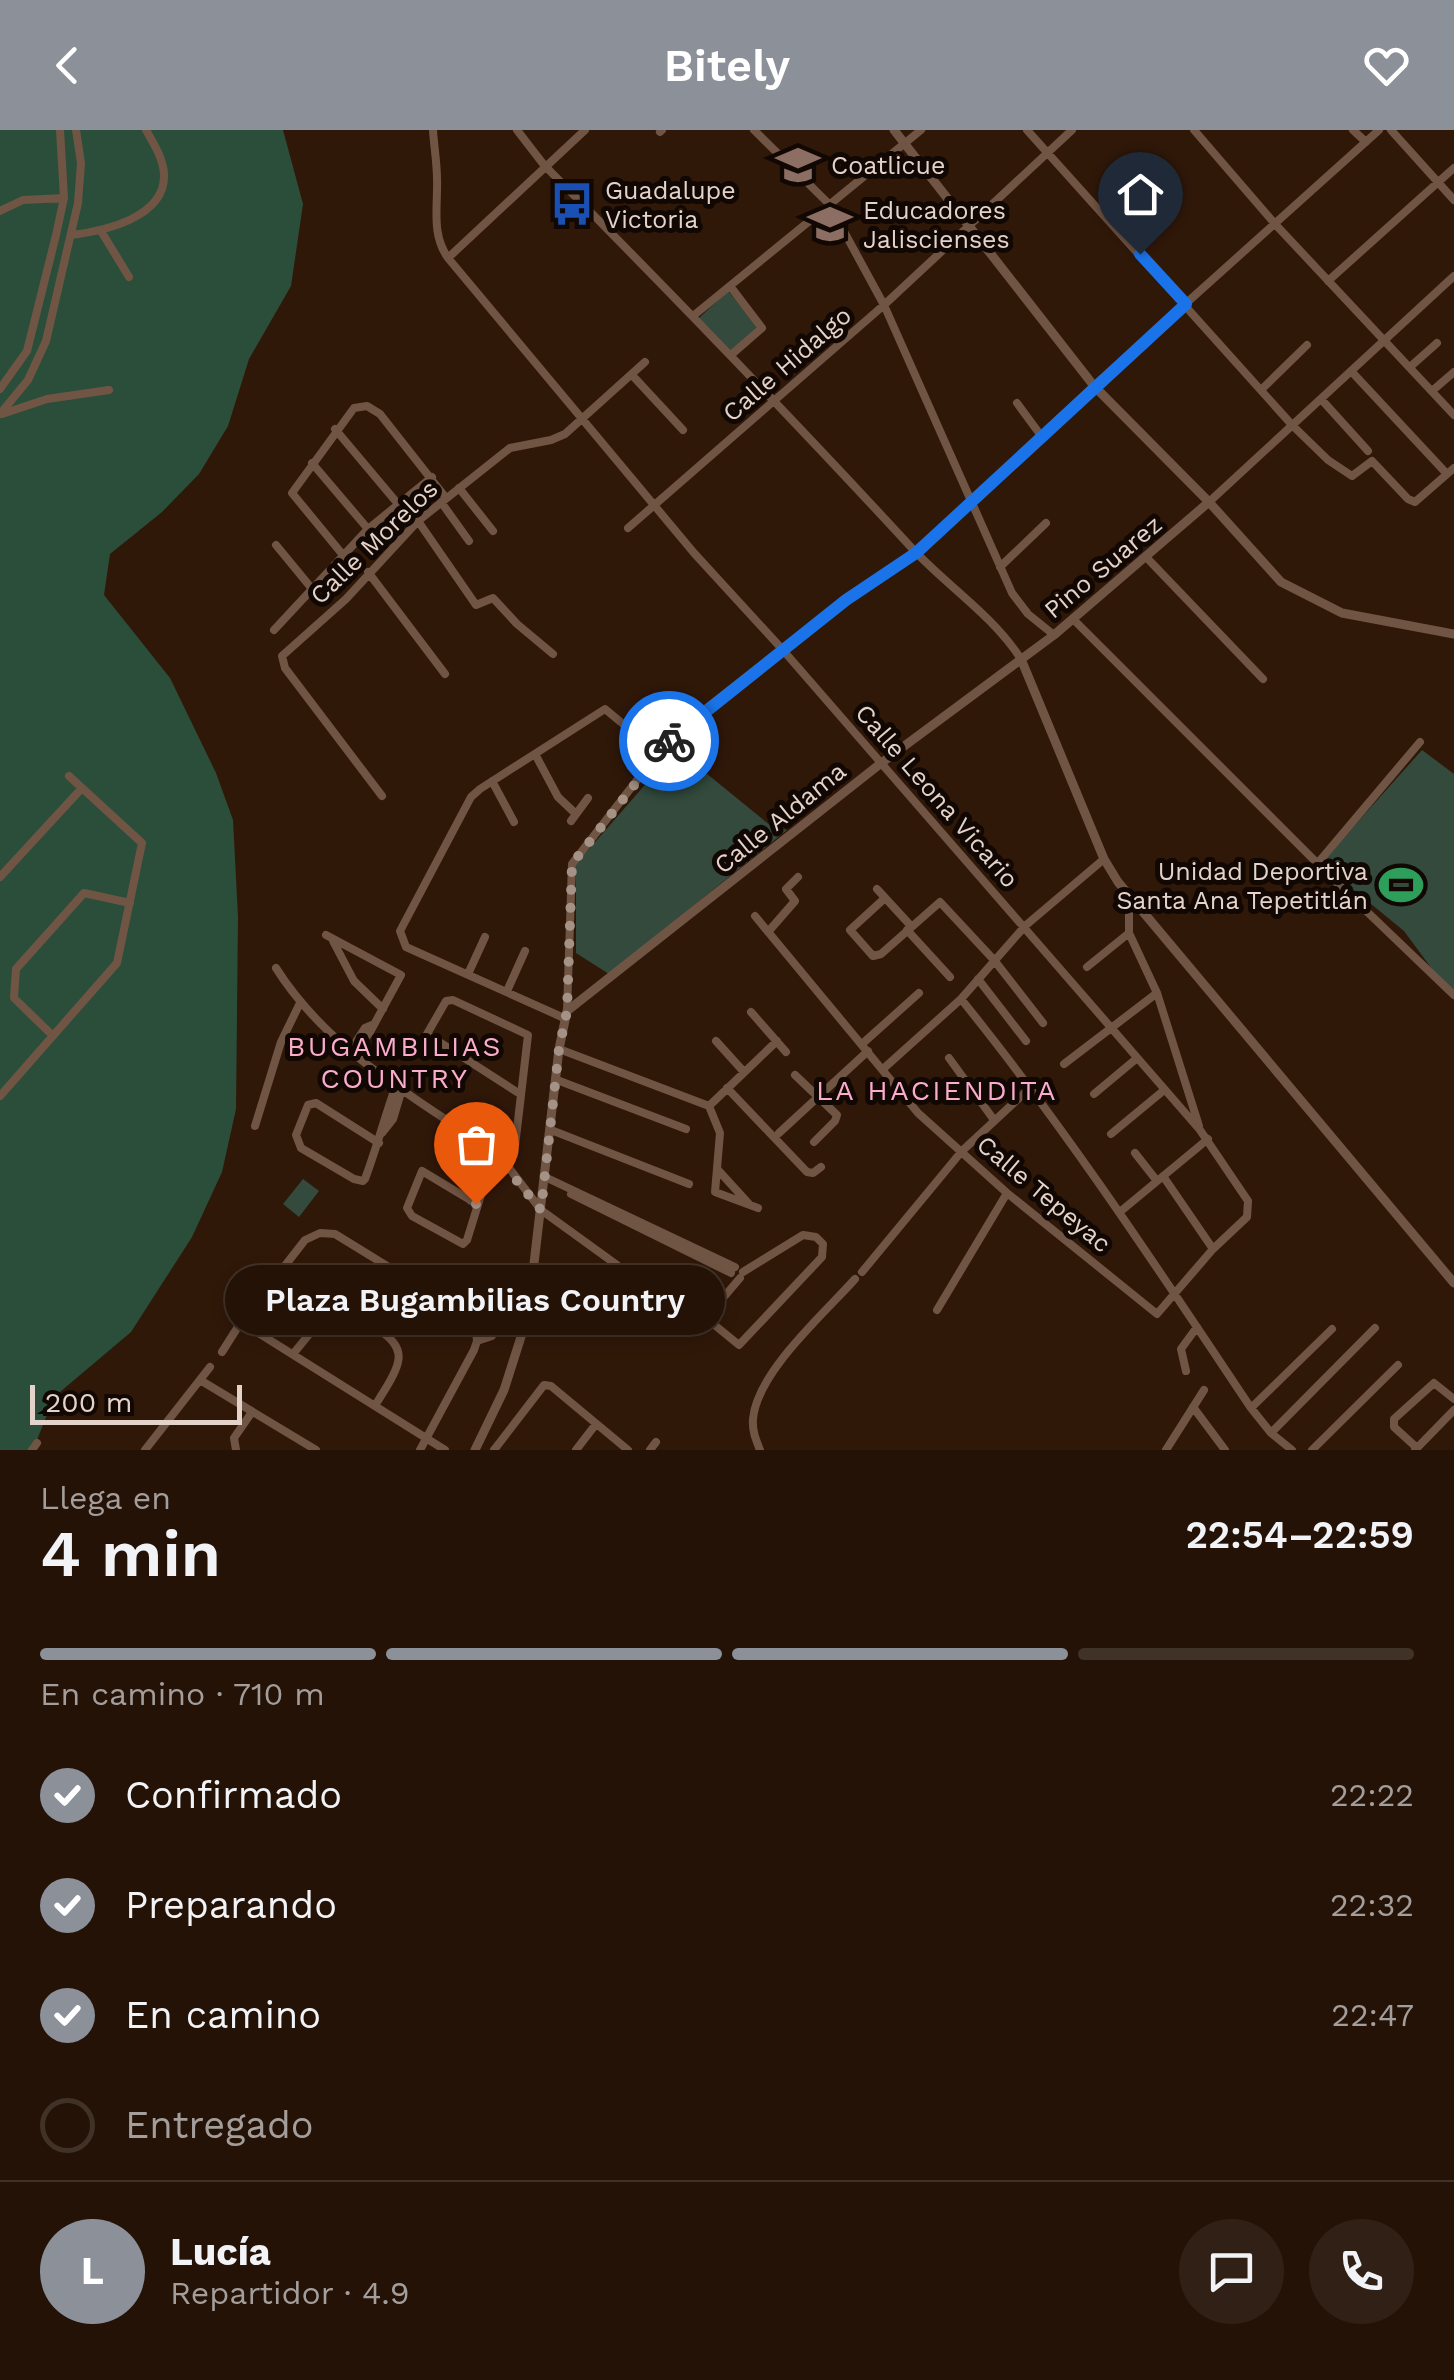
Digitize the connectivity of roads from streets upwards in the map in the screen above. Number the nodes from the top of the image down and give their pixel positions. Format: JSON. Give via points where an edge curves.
{"nodes":[{"id":1,"x":60,"y":130,"type":"edge"},
{"id":2,"x":76,"y":130,"type":"edge"},
{"id":3,"x":146,"y":130,"type":"edge"},
{"id":4,"x":433,"y":130,"type":"edge"},
{"id":5,"x":517,"y":130,"type":"edge"},
{"id":6,"x":585,"y":130,"type":"edge"},
{"id":7,"x":754,"y":130,"type":"edge"},
{"id":8,"x":894,"y":130,"type":"edge"},
{"id":9,"x":921,"y":130,"type":"edge"},
{"id":10,"x":1027,"y":130,"type":"edge"},
{"id":11,"x":1072,"y":130,"type":"edge"},
{"id":12,"x":1194,"y":130,"type":"edge"},
{"id":13,"x":1352,"y":130,"type":"edge"},
{"id":14,"x":1379,"y":130,"type":"edge"},
{"id":15,"x":1391,"y":130,"type":"edge"},
{"id":16,"x":1366,"y":142,"type":"junction"},
{"id":17,"x":906,"y":144,"type":"junction"},
{"id":18,"x":1047,"y":154,"type":"junction"},
{"id":19,"x":544,"y":165,"type":"junction"},
{"id":20,"x":1454,"y":168,"type":"edge"},
{"id":21,"x":1438,"y":182,"type":"junction"},
{"id":22,"x":64,"y":198,"type":"junction"},
{"id":23,"x":1454,"y":200,"type":"edge"},
{"id":24,"x":828,"y":204,"type":"junction"},
{"id":25,"x":0,"y":211,"type":"edge"},
{"id":26,"x":1275,"y":224,"type":"junction"},
{"id":27,"x":969,"y":226,"type":"junction"},
{"id":28,"x":101,"y":231,"type":"junction"},
{"id":29,"x":72,"y":236,"type":"junction"},
{"id":30,"x":448,"y":258,"type":"junction"},
{"id":31,"x":129,"y":276,"type":"dead end"},
{"id":32,"x":1454,"y":276,"type":"edge"},
{"id":33,"x":1328,"y":281,"type":"junction"},
{"id":34,"x":730,"y":286,"type":"junction"},
{"id":35,"x":1186,"y":304,"type":"junction"},
{"id":36,"x":884,"y":305,"type":"junction"},
{"id":37,"x":693,"y":316,"type":"junction"},
{"id":38,"x":1384,"y":341,"type":"junction"},
{"id":39,"x":1437,"y":343,"type":"dead end"},
{"id":40,"x":1307,"y":344,"type":"dead end"},
{"id":41,"x":731,"y":355,"type":"junction"},
{"id":42,"x":645,"y":362,"type":"dead end"},
{"id":43,"x":1410,"y":367,"type":"junction"},
{"id":44,"x":1351,"y":371,"type":"junction"},
{"id":45,"x":1454,"y":372,"type":"edge"},
{"id":46,"x":632,"y":375,"type":"junction"},
{"id":47,"x":28,"y":380,"type":"junction"},
{"id":48,"x":1094,"y":386,"type":"junction"},
{"id":49,"x":0,"y":388,"type":"edge"},
{"id":50,"x":1262,"y":389,"type":"junction"},
{"id":51,"x":109,"y":390,"type":"dead end"},
{"id":52,"x":1432,"y":391,"type":"junction"},
{"id":53,"x":48,"y":399,"type":"junction"},
{"id":54,"x":776,"y":400,"type":"junction"},
{"id":55,"x":1321,"y":400,"type":"junction"},
{"id":56,"x":1017,"y":403,"type":"dead end"},
{"id":57,"x":0,"y":414,"type":"edge"},
{"id":58,"x":1454,"y":415,"type":"edge"},
{"id":59,"x":583,"y":420,"type":"junction"},
{"id":60,"x":1293,"y":426,"type":"junction"},
{"id":61,"x":336,"y":429,"type":"junction"},
{"id":62,"x":682,"y":430,"type":"dead end"},
{"id":63,"x":1042,"y":436,"type":"junction"},
{"id":64,"x":1368,"y":451,"type":"dead end"},
{"id":65,"x":312,"y":463,"type":"junction"},
{"id":66,"x":1451,"y":471,"type":"edge"},
{"id":67,"x":432,"y":478,"type":"junction"},
{"id":68,"x":459,"y":488,"type":"junction"},
{"id":69,"x":444,"y":500,"type":"junction"},
{"id":70,"x":1209,"y":502,"type":"junction"},
{"id":71,"x":398,"y":504,"type":"junction"},
{"id":72,"x":970,"y":504,"type":"junction"},
{"id":73,"x":654,"y":505,"type":"junction"},
{"id":74,"x":418,"y":521,"type":"junction"},
{"id":75,"x":1046,"y":523,"type":"dead end"},
{"id":76,"x":628,"y":528,"type":"dead end"},
{"id":77,"x":368,"y":529,"type":"junction"},
{"id":78,"x":493,"y":531,"type":"dead end"},
{"id":79,"x":468,"y":541,"type":"dead end"},
{"id":80,"x":276,"y":545,"type":"dead end"},
{"id":81,"x":916,"y":553,"type":"junction"},
{"id":82,"x":343,"y":555,"type":"junction"},
{"id":83,"x":1146,"y":557,"type":"junction"},
{"id":84,"x":1000,"y":568,"type":"junction"},
{"id":85,"x":368,"y":572,"type":"junction"},
{"id":86,"x":313,"y":590,"type":"junction"},
{"id":87,"x":1073,"y":620,"type":"junction"},
{"id":88,"x":274,"y":630,"type":"dead end"},
{"id":89,"x":1454,"y":634,"type":"edge"},
{"id":90,"x":1054,"y":635,"type":"junction"},
{"id":91,"x":782,"y":649,"type":"junction"},
{"id":92,"x":553,"y":654,"type":"dead end"},
{"id":93,"x":1021,"y":659,"type":"junction"},
{"id":94,"x":445,"y":674,"type":"dead end"},
{"id":95,"x":1263,"y":679,"type":"dead end"},
{"id":96,"x":1420,"y":742,"type":"dead end"},
{"id":97,"x":658,"y":752,"type":"junction"},
{"id":98,"x":535,"y":754,"type":"junction"},
{"id":99,"x":880,"y":764,"type":"junction"},
{"id":100,"x":69,"y":776,"type":"dead end"},
{"id":101,"x":492,"y":781,"type":"junction"},
{"id":102,"x":82,"y":788,"type":"junction"},
{"id":103,"x":382,"y":796,"type":"dead end"},
{"id":104,"x":588,"y":798,"type":"dead end"},
{"id":105,"x":514,"y":822,"type":"dead end"},
{"id":106,"x":1104,"y":859,"type":"junction"},
{"id":107,"x":1317,"y":864,"type":"junction"},
{"id":108,"x":0,"y":877,"type":"edge"},
{"id":109,"x":798,"y":878,"type":"dead end"},
{"id":110,"x":877,"y":889,"type":"dead end"},
{"id":111,"x":884,"y":898,"type":"junction"},
{"id":112,"x":1129,"y":898,"type":"junction"},
{"id":113,"x":130,"y":903,"type":"junction"},
{"id":114,"x":755,"y":916,"type":"dead end"},
{"id":115,"x":1025,"y":926,"type":"junction"},
{"id":116,"x":909,"y":928,"type":"junction"},
{"id":117,"x":768,"y":932,"type":"junction"},
{"id":118,"x":1129,"y":933,"type":"junction"},
{"id":119,"x":484,"y":936,"type":"dead end"},
{"id":120,"x":525,"y":951,"type":"dead end"},
{"id":121,"x":994,"y":960,"type":"junction"},
{"id":122,"x":1088,"y":966,"type":"dead end"},
{"id":123,"x":276,"y":968,"type":"dead end"},
{"id":124,"x":468,"y":974,"type":"junction"},
{"id":125,"x":950,"y":976,"type":"dead end"},
{"id":126,"x":978,"y":979,"type":"junction"},
{"id":127,"x":507,"y":992,"type":"junction"},
{"id":128,"x":1157,"y":992,"type":"junction"},
{"id":129,"x":919,"y":993,"type":"dead end"},
{"id":130,"x":1454,"y":996,"type":"edge"},
{"id":131,"x":962,"y":1000,"type":"junction"},
{"id":132,"x":300,"y":1003,"type":"junction"},
{"id":133,"x":383,"y":1009,"type":"junction"},
{"id":134,"x":751,"y":1012,"type":"dead end"},
{"id":135,"x":565,"y":1014,"type":"junction"},
{"id":136,"x":1043,"y":1023,"type":"dead end"},
{"id":137,"x":1109,"y":1028,"type":"junction"},
{"id":138,"x":52,"y":1035,"type":"junction"},
{"id":139,"x":1026,"y":1040,"type":"dead end"},
{"id":140,"x":716,"y":1041,"type":"dead end"},
{"id":141,"x":777,"y":1042,"type":"junction"},
{"id":142,"x":865,"y":1047,"type":"junction"},
{"id":143,"x":559,"y":1049,"type":"junction"},
{"id":144,"x":786,"y":1052,"type":"dead end"},
{"id":145,"x":351,"y":1053,"type":"junction"},
{"id":146,"x":949,"y":1058,"type":"dead end"},
{"id":147,"x":1136,"y":1059,"type":"junction"},
{"id":148,"x":1064,"y":1064,"type":"dead end"},
{"id":149,"x":884,"y":1068,"type":"junction"},
{"id":150,"x":744,"y":1072,"type":"junction"},
{"id":151,"x":795,"y":1074,"type":"dead end"},
{"id":152,"x":556,"y":1080,"type":"junction"},
{"id":153,"x":1032,"y":1086,"type":"junction"},
{"id":154,"x":399,"y":1087,"type":"junction"},
{"id":155,"x":727,"y":1088,"type":"junction"},
{"id":156,"x":1163,"y":1091,"type":"junction"},
{"id":157,"x":1,"y":1092,"type":"edge"},
{"id":158,"x":520,"y":1094,"type":"junction"},
{"id":159,"x":1094,"y":1094,"type":"dead end"},
{"id":160,"x":818,"y":1097,"type":"junction"},
{"id":161,"x":709,"y":1106,"type":"junction"},
{"id":162,"x":994,"y":1120,"type":"junction"},
{"id":163,"x":255,"y":1126,"type":"dead end"},
{"id":164,"x":686,"y":1129,"type":"dead end"},
{"id":165,"x":550,"y":1130,"type":"junction"},
{"id":166,"x":1200,"y":1130,"type":"junction"},
{"id":167,"x":780,"y":1133,"type":"dead end"},
{"id":168,"x":1111,"y":1134,"type":"dead end"},
{"id":169,"x":1208,"y":1139,"type":"junction"},
{"id":170,"x":814,"y":1142,"type":"dead end"},
{"id":171,"x":379,"y":1143,"type":"junction"},
{"id":172,"x":490,"y":1150,"type":"junction"},
{"id":173,"x":962,"y":1152,"type":"junction"},
{"id":174,"x":1135,"y":1154,"type":"dead end"},
{"id":175,"x":504,"y":1163,"type":"junction"},
{"id":176,"x":821,"y":1167,"type":"dead end"},
{"id":177,"x":718,"y":1170,"type":"junction"},
{"id":178,"x":1160,"y":1178,"type":"junction"},
{"id":179,"x":545,"y":1180,"type":"junction"},
{"id":180,"x":690,"y":1184,"type":"dead end"},
{"id":181,"x":1006,"y":1193,"type":"junction"},
{"id":182,"x":474,"y":1203,"type":"junction"},
{"id":183,"x":541,"y":1210,"type":"junction"},
{"id":184,"x":1121,"y":1212,"type":"junction"},
{"id":185,"x":1213,"y":1250,"type":"junction"},
{"id":186,"x":862,"y":1272,"type":"dead end"},
{"id":187,"x":737,"y":1273,"type":"junction"},
{"id":188,"x":855,"y":1280,"type":"dead end"},
{"id":189,"x":1454,"y":1283,"type":"edge"},
{"id":190,"x":1175,"y":1292,"type":"junction"},
{"id":191,"x":652,"y":1300,"type":"dead end"},
{"id":192,"x":937,"y":1310,"type":"dead end"},
{"id":193,"x":476,"y":1320,"type":"junction"},
{"id":194,"x":241,"y":1322,"type":"junction"},
{"id":195,"x":1197,"y":1327,"type":"junction"},
{"id":196,"x":1374,"y":1328,"type":"dead end"},
{"id":197,"x":1332,"y":1329,"type":"dead end"},
{"id":198,"x":476,"y":1341,"type":"junction"},
{"id":199,"x":222,"y":1352,"type":"dead end"},
{"id":200,"x":292,"y":1354,"type":"junction"},
{"id":201,"x":1398,"y":1365,"type":"dead end"},
{"id":202,"x":210,"y":1367,"type":"dead end"},
{"id":203,"x":1186,"y":1372,"type":"dead end"},
{"id":204,"x":200,"y":1380,"type":"junction"},
{"id":205,"x":1204,"y":1390,"type":"dead end"},
{"id":206,"x":1454,"y":1399,"type":"edge"},
{"id":207,"x":375,"y":1406,"type":"junction"},
{"id":208,"x":1193,"y":1407,"type":"junction"},
{"id":209,"x":1251,"y":1408,"type":"junction"},
{"id":210,"x":1454,"y":1410,"type":"edge"},
{"id":211,"x":252,"y":1412,"type":"junction"},
{"id":212,"x":596,"y":1424,"type":"junction"},
{"id":213,"x":1272,"y":1433,"type":"junction"},
{"id":214,"x":426,"y":1438,"type":"junction"},
{"id":215,"x":1169,"y":1449,"type":"edge"},
{"id":216,"x":1416,"y":1449,"type":"edge"},
{"id":217,"x":145,"y":1450,"type":"edge"},
{"id":218,"x":236,"y":1450,"type":"edge"},
{"id":219,"x":316,"y":1450,"type":"edge"},
{"id":220,"x":420,"y":1450,"type":"edge"},
{"id":221,"x":445,"y":1450,"type":"edge"},
{"id":222,"x":475,"y":1450,"type":"edge"},
{"id":223,"x":494,"y":1450,"type":"edge"},
{"id":224,"x":576,"y":1450,"type":"edge"},
{"id":225,"x":628,"y":1450,"type":"edge"},
{"id":226,"x":760,"y":1450,"type":"edge"},
{"id":227,"x":1225,"y":1450,"type":"edge"},
{"id":228,"x":1292,"y":1450,"type":"edge"},
{"id":229,"x":1312,"y":1450,"type":"edge"}],
"edges":[{"from":1,"to":22,"type":"street"},
{"from":2,"to":29,"type":"street","via":[[81,172]]},
{"from":3,"to":28,"type":"street","via":[[162,165],[160,191],[136,217]]},
{"from":4,"to":30,"type":"street","via":[[437,240]]},
{"from":5,"to":19,"type":"street"},
{"from":6,"to":19,"type":"street"},
{"from":7,"to":24,"type":"street"},
{"from":8,"to":17,"type":"street"},
{"from":9,"to":17,"type":"street"},
{"from":10,"to":18,"type":"street"},
{"from":11,"to":18,"type":"street","name":"Calle Hidalgo"},
{"from":12,"to":26,"type":"street"},
{"from":13,"to":16,"type":"street"},
{"from":14,"to":16,"type":"street"},
{"from":15,"to":21,"type":"street"},
{"from":16,"to":26,"type":"street"},
{"from":17,"to":24,"type":"street"},
{"from":17,"to":27,"type":"street"},
{"from":18,"to":27,"type":"street","name":"Calle Hidalgo"},
{"from":18,"to":35,"type":"street"},
{"from":19,"to":30,"type":"street"},
{"from":19,"to":37,"type":"street"},
{"from":20,"to":21,"type":"street"},
{"from":21,"to":23,"type":"street"},
{"from":21,"to":33,"type":"street"},
{"from":22,"to":25,"type":"street","via":[[23,200]]},
{"from":22,"to":49,"type":"street","via":[[26,351]]},
{"from":24,"to":34,"type":"street"},
{"from":24,"to":36,"type":"street"},
{"from":26,"to":33,"type":"street"},
{"from":26,"to":35,"type":"street"},
{"from":27,"to":36,"type":"street","name":"Calle Hidalgo"},
{"from":27,"to":48,"type":"street"},
{"from":28,"to":29,"type":"street"},
{"from":28,"to":31,"type":"street"},
{"from":29,"to":47,"type":"street","via":[[46,340]]},
{"from":30,"to":59,"type":"street","name":"Calle Leona Vicario"},
{"from":32,"to":38,"type":"street"},
{"from":33,"to":38,"type":"street"},
{"from":34,"to":37,"type":"street"},
{"from":34,"to":41,"type":"street","via":[[762,328]]},
{"from":35,"to":48,"type":"street"},
{"from":35,"to":50,"type":"street"},
{"from":36,"to":54,"type":"street","name":"Calle Hidalgo"},
{"from":36,"to":72,"type":"street"},
{"from":37,"to":41,"type":"street"},
{"from":38,"to":43,"type":"street"},
{"from":38,"to":44,"type":"street"},
{"from":39,"to":43,"type":"street"},
{"from":40,"to":50,"type":"street"},
{"from":41,"to":54,"type":"street"},
{"from":42,"to":46,"type":"street","name":"Calle Morelos"},
{"from":43,"to":52,"type":"street"},
{"from":44,"to":55,"type":"street"},
{"from":44,"to":66,"type":"street"},
{"from":45,"to":52,"type":"street"},
{"from":46,"to":59,"type":"street","name":"Calle Morelos"},
{"from":46,"to":62,"type":"street"},
{"from":47,"to":53,"type":"street","via":[[34,393]]},
{"from":47,"to":57,"type":"street"},
{"from":48,"to":63,"type":"street"},
{"from":48,"to":70,"type":"street"},
{"from":50,"to":60,"type":"street"},
{"from":51,"to":53,"type":"street"},
{"from":52,"to":58,"type":"street"},
{"from":53,"to":57,"type":"street"},
{"from":54,"to":73,"type":"street","name":"Calle Hidalgo"},
{"from":54,"to":81,"type":"street"},
{"from":55,"to":60,"type":"street"},
{"from":55,"to":64,"type":"street"},
{"from":56,"to":63,"type":"street"},
{"from":59,"to":68,"type":"street","name":"Calle Morelos","via":[[555,439],[512,446]]},
{"from":59,"to":73,"type":"street","name":"Calle Leona Vicario"},
{"from":60,"to":66,"type":"street","via":[[1349,475],[1372,461],[1415,502]]},
{"from":60,"to":70,"type":"street"},
{"from":61,"to":65,"type":"street"},
{"from":61,"to":67,"type":"street","via":[[354,408],[374,409]]},
{"from":61,"to":71,"type":"street"},
{"from":63,"to":72,"type":"street"},
{"from":65,"to":77,"type":"street"},
{"from":65,"to":82,"type":"street","via":[[292,496]]},
{"from":67,"to":69,"type":"street"},
{"from":67,"to":71,"type":"street"},
{"from":68,"to":69,"type":"street","name":"Calle Morelos"},
{"from":68,"to":78,"type":"street"},
{"from":69,"to":74,"type":"street","name":"Calle Morelos"},
{"from":69,"to":79,"type":"street"},
{"from":70,"to":83,"type":"street","name":"Pino Suarez"},
{"from":70,"to":89,"type":"street","via":[[1281,582],[1308,598],[1364,619]]},
{"from":71,"to":77,"type":"street"},
{"from":72,"to":81,"type":"street"},
{"from":72,"to":84,"type":"street"},
{"from":73,"to":76,"type":"street","name":"Calle Hidalgo"},
{"from":73,"to":91,"type":"street","name":"Calle Leona Vicario"},
{"from":74,"to":85,"type":"street","name":"Calle Morelos"},
{"from":74,"to":92,"type":"street","via":[[476,605],[493,598]]},
{"from":75,"to":84,"type":"street"},
{"from":77,"to":82,"type":"street"},
{"from":80,"to":86,"type":"street"},
{"from":81,"to":91,"type":"street"},
{"from":81,"to":93,"type":"street","via":[[1003,632]]},
{"from":82,"to":86,"type":"street"},
{"from":83,"to":87,"type":"street","name":"Pino Suarez"},
{"from":83,"to":95,"type":"street"},
{"from":84,"to":90,"type":"street","via":[[1028,614]]},
{"from":85,"to":94,"type":"street"},
{"from":85,"to":103,"type":"street","name":"Calle Morelos","via":[[281,658]]},
{"from":86,"to":88,"type":"street"},
{"from":87,"to":90,"type":"street","name":"Pino Suarez"},
{"from":87,"to":107,"type":"street"},
{"from":90,"to":93,"type":"street","name":"Pino Suarez"},
{"from":91,"to":97,"type":"street"},
{"from":91,"to":99,"type":"street","name":"Calle Leona Vicario"},
{"from":93,"to":99,"type":"street","name":"Calle Aldama"},
{"from":93,"to":106,"type":"street"},
{"from":96,"to":107,"type":"street"},
{"from":97,"to":98,"type":"street","via":[[605,709]]},
{"from":97,"to":135,"type":"street","via":[[572,864]]},
{"from":98,"to":101,"type":"street"},
{"from":98,"to":104,"type":"street","via":[[574,817]]},
{"from":99,"to":115,"type":"street","name":"Calle Leona Vicario"},
{"from":99,"to":135,"type":"street","name":"Calle Aldama"},
{"from":100,"to":102,"type":"street"},
{"from":101,"to":105,"type":"street"},
{"from":101,"to":124,"type":"street","via":[[471,797],[400,931],[406,947]]},
{"from":102,"to":108,"type":"street"},
{"from":102,"to":113,"type":"street","via":[[142,843]]},
{"from":106,"to":112,"type":"street"},
{"from":106,"to":115,"type":"street"},
{"from":107,"to":130,"type":"street"},
{"from":109,"to":117,"type":"street","via":[[786,889],[796,901]]},
{"from":110,"to":111,"type":"street"},
{"from":111,"to":116,"type":"street"},
{"from":111,"to":116,"type":"street","via":[[850,930],[875,956]]},
{"from":112,"to":118,"type":"street"},
{"from":112,"to":189,"type":"street"},
{"from":113,"to":138,"type":"street","via":[[118,964]]},
{"from":113,"to":138,"type":"street","via":[[84,893],[17,967],[14,998]]},
{"from":114,"to":117,"type":"street","name":"Calle Tepeyac"},
{"from":115,"to":121,"type":"street"},
{"from":115,"to":137,"type":"street","name":"Calle Leona Vicario"},
{"from":116,"to":121,"type":"street","via":[[938,902]]},
{"from":116,"to":125,"type":"street"},
{"from":117,"to":142,"type":"street","name":"Calle Tepeyac"},
{"from":118,"to":122,"type":"street"},
{"from":118,"to":128,"type":"street"},
{"from":119,"to":124,"type":"street"},
{"from":120,"to":127,"type":"street"},
{"from":121,"to":126,"type":"street"},
{"from":121,"to":136,"type":"street"},
{"from":123,"to":132,"type":"street"},
{"from":124,"to":127,"type":"street"},
{"from":126,"to":131,"type":"street"},
{"from":126,"to":139,"type":"street"},
{"from":127,"to":135,"type":"street"},
{"from":128,"to":137,"type":"street"},
{"from":128,"to":166,"type":"street"},
{"from":129,"to":142,"type":"street"},
{"from":131,"to":149,"type":"street"},
{"from":131,"to":153,"type":"street"},
{"from":132,"to":145,"type":"street"},
{"from":132,"to":163,"type":"street"},
{"from":133,"to":133,"type":"street","via":[[400,974],[329,938],[354,981]]},
{"from":133,"to":145,"type":"street"},
{"from":134,"to":141,"type":"street"},
{"from":135,"to":143,"type":"street"},
{"from":137,"to":147,"type":"street","name":"Calle Leona Vicario"},
{"from":137,"to":148,"type":"street"},
{"from":138,"to":157,"type":"street"},
{"from":140,"to":150,"type":"street"},
{"from":141,"to":144,"type":"street"},
{"from":141,"to":150,"type":"street"},
{"from":142,"to":149,"type":"street","name":"Calle Tepeyac"},
{"from":142,"to":160,"type":"street"},
{"from":143,"to":152,"type":"street"},
{"from":143,"to":161,"type":"street"},
{"from":145,"to":154,"type":"street"},
{"from":146,"to":162,"type":"street"},
{"from":147,"to":156,"type":"street","name":"Calle Leona Vicario"},
{"from":147,"to":159,"type":"street"},
{"from":149,"to":173,"type":"street","name":"Calle Tepeyac","via":[[918,1113]]},
{"from":150,"to":155,"type":"street"},
{"from":151,"to":160,"type":"street"},
{"from":152,"to":164,"type":"street"},
{"from":152,"to":165,"type":"street"},
{"from":153,"to":162,"type":"street"},
{"from":153,"to":184,"type":"street"},
{"from":154,"to":171,"type":"street"},
{"from":154,"to":172,"type":"street"},
{"from":155,"to":161,"type":"street"},
{"from":155,"to":176,"type":"street","via":[[807,1172]]},
{"from":156,"to":166,"type":"street","name":"Calle Leona Vicario"},
{"from":156,"to":168,"type":"street"},
{"from":158,"to":158,"type":"street","via":[[527,1033],[446,1001],[426,1034]]},
{"from":158,"to":175,"type":"street"},
{"from":160,"to":167,"type":"street"},
{"from":160,"to":170,"type":"street","via":[[837,1117]]},
{"from":161,"to":177,"type":"street","via":[[720,1133]]},
{"from":162,"to":173,"type":"street"},
{"from":165,"to":179,"type":"street"},
{"from":165,"to":180,"type":"street"},
{"from":166,"to":169,"type":"street","name":"Calle Leona Vicario"},
{"from":169,"to":178,"type":"street"},
{"from":169,"to":185,"type":"street","name":"Calle Leona Vicario","via":[[1250,1207]]},
{"from":171,"to":171,"type":"street","via":[[316,1103],[308,1105],[296,1135],[302,1148],[360,1182]]},
{"from":172,"to":175,"type":"street"},
{"from":172,"to":182,"type":"street"},
{"from":173,"to":181,"type":"street","name":"Calle Tepeyac"},
{"from":173,"to":186,"type":"street"},
{"from":174,"to":178,"type":"street"},
{"from":175,"to":183,"type":"street"},
{"from":177,"to":177,"type":"street","via":[[716,1193],[754,1206]]},
{"from":178,"to":184,"type":"street"},
{"from":178,"to":185,"type":"street"},
{"from":179,"to":183,"type":"street"},
{"from":179,"to":187,"type":"street"},
{"from":181,"to":190,"type":"street","name":"Calle Tepeyac","via":[[1157,1314]]},
{"from":181,"to":192,"type":"street"},
{"from":182,"to":182,"type":"street","via":[[463,1244],[406,1208],[422,1171]]},
{"from":183,"to":191,"type":"street"},
{"from":183,"to":222,"type":"street","via":[[518,1352]]},
{"from":184,"to":190,"type":"street"},
{"from":185,"to":190,"type":"street"},
{"from":187,"to":187,"type":"street","via":[[706,1320],[741,1345],[822,1257],[823,1244],[803,1235]]},
{"from":188,"to":226,"type":"street","via":[[773,1371],[753,1416]]},
{"from":190,"to":195,"type":"street"},
{"from":193,"to":194,"type":"street","via":[[335,1234],[320,1232],[305,1240]]},
{"from":193,"to":198,"type":"street"},
{"from":193,"to":198,"type":"street","via":[[494,1332]]},
{"from":194,"to":199,"type":"street"},
{"from":194,"to":200,"type":"street"},
{"from":195,"to":203,"type":"street","via":[[1180,1349]]},
{"from":195,"to":209,"type":"street"},
{"from":196,"to":213,"type":"street"},
{"from":197,"to":209,"type":"street"},
{"from":198,"to":214,"type":"street"},
{"from":200,"to":207,"type":"street"},
{"from":200,"to":207,"type":"street","via":[[333,1312],[367,1324],[394,1342],[398,1353]]},
{"from":201,"to":229,"type":"street"},
{"from":202,"to":204,"type":"street"},
{"from":204,"to":211,"type":"street"},
{"from":204,"to":217,"type":"street"},
{"from":205,"to":208,"type":"street"},
{"from":206,"to":216,"type":"street","via":[[1434,1383],[1394,1419]]},
{"from":207,"to":214,"type":"street"},
{"from":208,"to":215,"type":"street"},
{"from":208,"to":227,"type":"street"},
{"from":209,"to":213,"type":"street"},
{"from":210,"to":216,"type":"street"},
{"from":211,"to":218,"type":"street","via":[[234,1438]]},
{"from":211,"to":219,"type":"street"},
{"from":212,"to":223,"type":"street","via":[[544,1384]]},
{"from":212,"to":224,"type":"street"},
{"from":212,"to":225,"type":"street"},
{"from":213,"to":228,"type":"street"},
{"from":214,"to":220,"type":"street"},
{"from":214,"to":221,"type":"street"}]}
